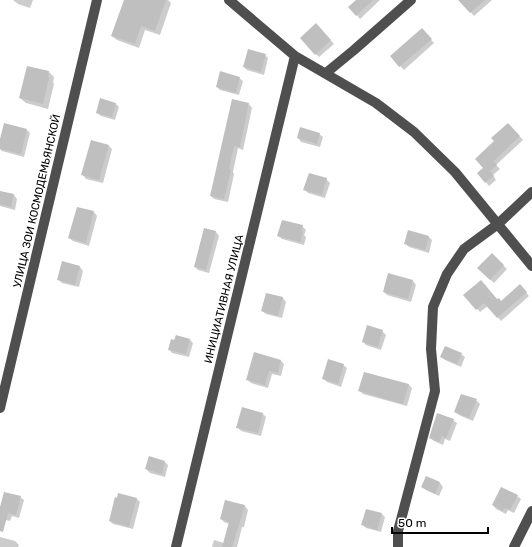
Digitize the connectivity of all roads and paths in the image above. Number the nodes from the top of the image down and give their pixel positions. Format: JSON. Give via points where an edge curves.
{"nodes":[{"id":1,"x":96,"y":0,"type":"edge"},
{"id":2,"x":229,"y":0,"type":"edge"},
{"id":3,"x":411,"y":0,"type":"edge"},
{"id":4,"x":295,"y":56,"type":"junction"},
{"id":5,"x":326,"y":73,"type":"junction"},
{"id":6,"x":532,"y":192,"type":"edge"},
{"id":7,"x":498,"y":224,"type":"junction"},
{"id":8,"x":532,"y":266,"type":"edge"},
{"id":9,"x":0,"y":408,"type":"edge"},
{"id":10,"x":532,"y":511,"type":"edge"},
{"id":11,"x":176,"y":547,"type":"edge"},
{"id":12,"x":398,"y":547,"type":"edge"},
{"id":13,"x":514,"y":547,"type":"edge"}],
"edges":[{"from":1,"to":9,"type":"street","name":"УЛИЦА ЗОИ КОСМОДЕМЬЯНСКОЙ"},
{"from":2,"to":4,"type":"street"},
{"from":3,"to":5,"type":"street"},
{"from":4,"to":5,"type":"street"},
{"from":4,"to":11,"type":"street","name":"ИНИЦИАТИВНАЯ УЛИЦА"},
{"from":5,"to":7,"type":"street","via":[[376,103],[414,132],[455,172]]},
{"from":6,"to":7,"type":"street"},
{"from":7,"to":8,"type":"street"},
{"from":7,"to":12,"type":"street","via":[[464,249],[447,274],[433,307],[431,349],[435,391],[398,531]]},
{"from":10,"to":13,"type":"street"}]}
